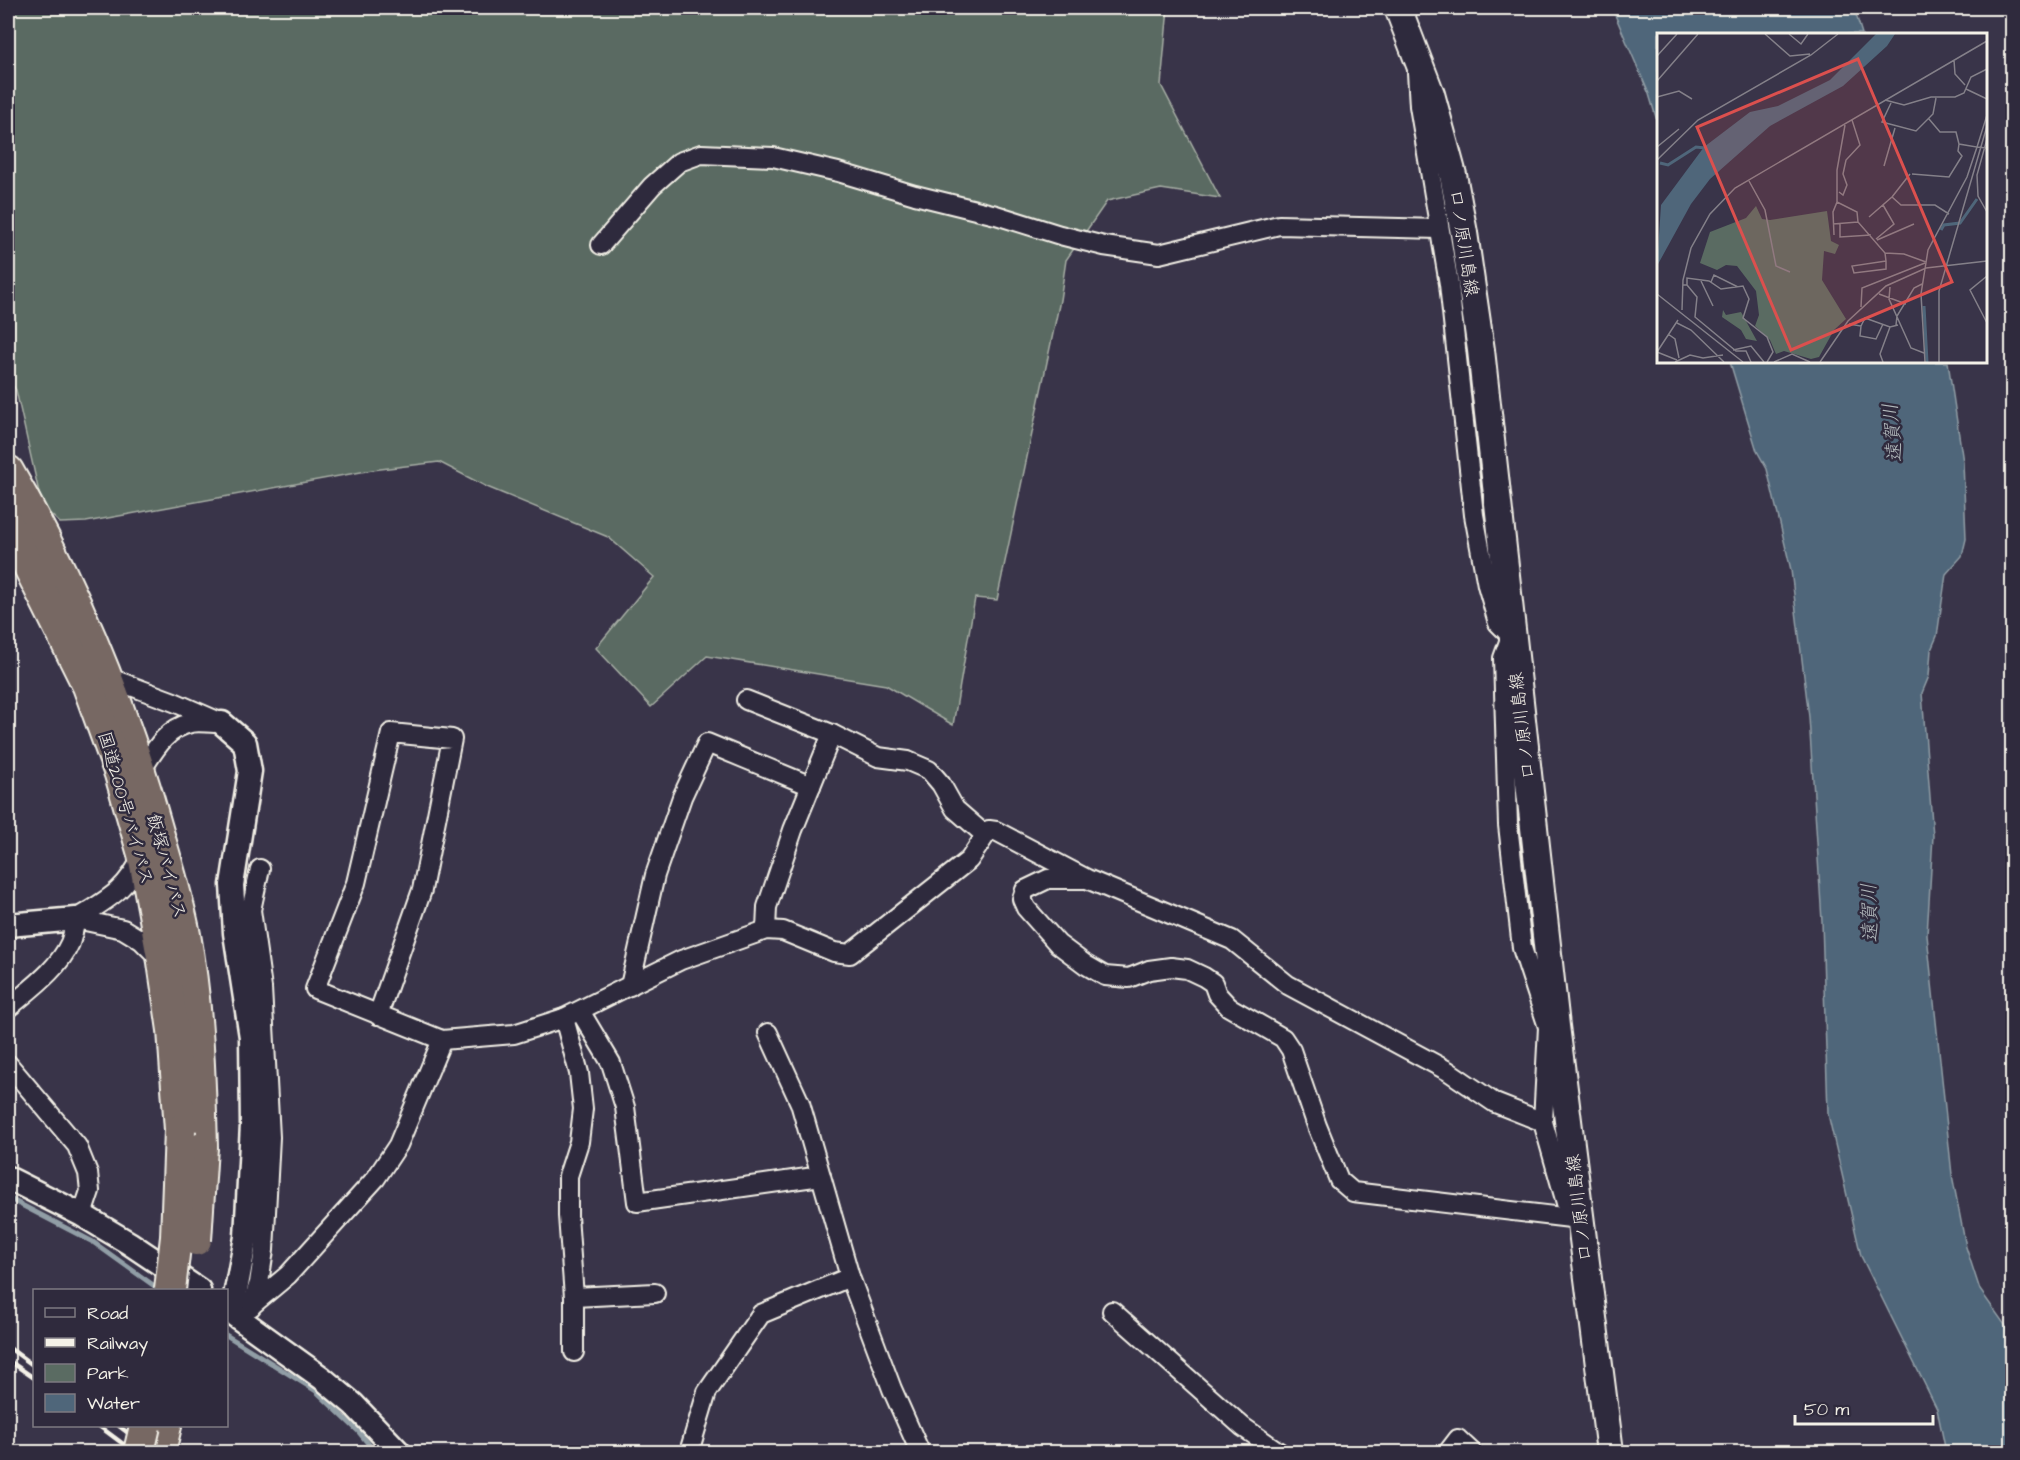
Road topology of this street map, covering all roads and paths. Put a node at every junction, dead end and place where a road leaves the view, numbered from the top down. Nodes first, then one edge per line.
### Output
1 (1398, 8) edge
2 (1416, 54) junction
3 (1439, 229) junction
4 (601, 245) dead end
5 (8, 471) edge
6 (8, 529) edge
7 (1511, 636) junction
8 (107, 677) junction
9 (746, 699) dead end
10 (222, 723) junction
11 (832, 734) junction
12 (141, 771) junction
13 (811, 786) junction
14 (985, 835) junction
15 (143, 854) junction
16 (260, 869) dead end
17 (1087, 879) junction
18 (76, 919) junction
19 (8, 926) edge
20 (766, 930) junction
21 (163, 962) junction
22 (630, 986) junction
23 (8, 1008) edge
24 (572, 1014) junction
25 (378, 1015) junction
26 (1552, 1026) junction
27 (768, 1033) dead end
28 (442, 1040) junction
29 (8, 1064) edge
30 (1543, 1122) junction
31 (191, 1139) junction
32 (820, 1176) junction
33 (8, 1178) edge
34 (82, 1215) junction
35 (1575, 1218) junction
36 (850, 1277) junction
37 (170, 1289) edge
38 (191, 1289) edge
39 (198, 1289) edge
40 (655, 1293) dead end
41 (574, 1297) junction
42 (1112, 1311) dead end
43 (237, 1312) edge
44 (574, 1352) dead end
45 (145, 1427) edge
46 (166, 1427) edge
47 (139, 1452) edge
48 (160, 1452) edge
49 (399, 1452) edge
50 (689, 1452) edge
51 (920, 1452) edge
52 (1279, 1452) edge
53 (1448, 1452) edge
54 (1472, 1452) edge
55 (1610, 1452) edge

1 - 2 main road, 口ノ原川島線
2 - 3 street
2 - 7 main road, 口ノ原川島線
3 - 4 street
3 - 7 street
5 - 8 highway, 飯塚バイパス
6 - 15 highway, 国道200号バイパス
7 - 26 main road, 口ノ原川島線
8 - 10 street
8 - 12 highway, 飯塚バイパス
9 - 11 street
10 - 12 street
10 - 43 street
11 - 13 street
11 - 14 street
12 - 31 highway, 飯塚バイパス
13 - 20 street
13 - 22 street
14 - 17 street
14 - 20 street
15 - 18 street
15 - 21 highway, 国道200号バイパス
16 - 43 street
17 - 30 street
17 - 35 street
18 - 19 street
18 - 21 street
18 - 23 street
20 - 22 street
21 - 31 highway, 国道200号バイパス
22 - 24 street
24 - 28 street
24 - 32 street
24 - 41 street
25 - 25 street
25 - 28 street
26 - 30 street
26 - 35 main road, 口ノ原川島線
27 - 32 street
28 - 43 street
29 - 34 street
30 - 35 street
31 - 37 highway, 国道200号バイパス, bridge
31 - 38 highway, 飯塚バイパス, bridge
32 - 36 street
33 - 34 street
34 - 39 street
35 - 55 main road, 口ノ原川島線
36 - 50 street
36 - 51 street
40 - 41 street
41 - 44 street
42 - 52 street
43 - 49 street
45 - 47 highway, bridge
46 - 48 highway
53 - 54 street

